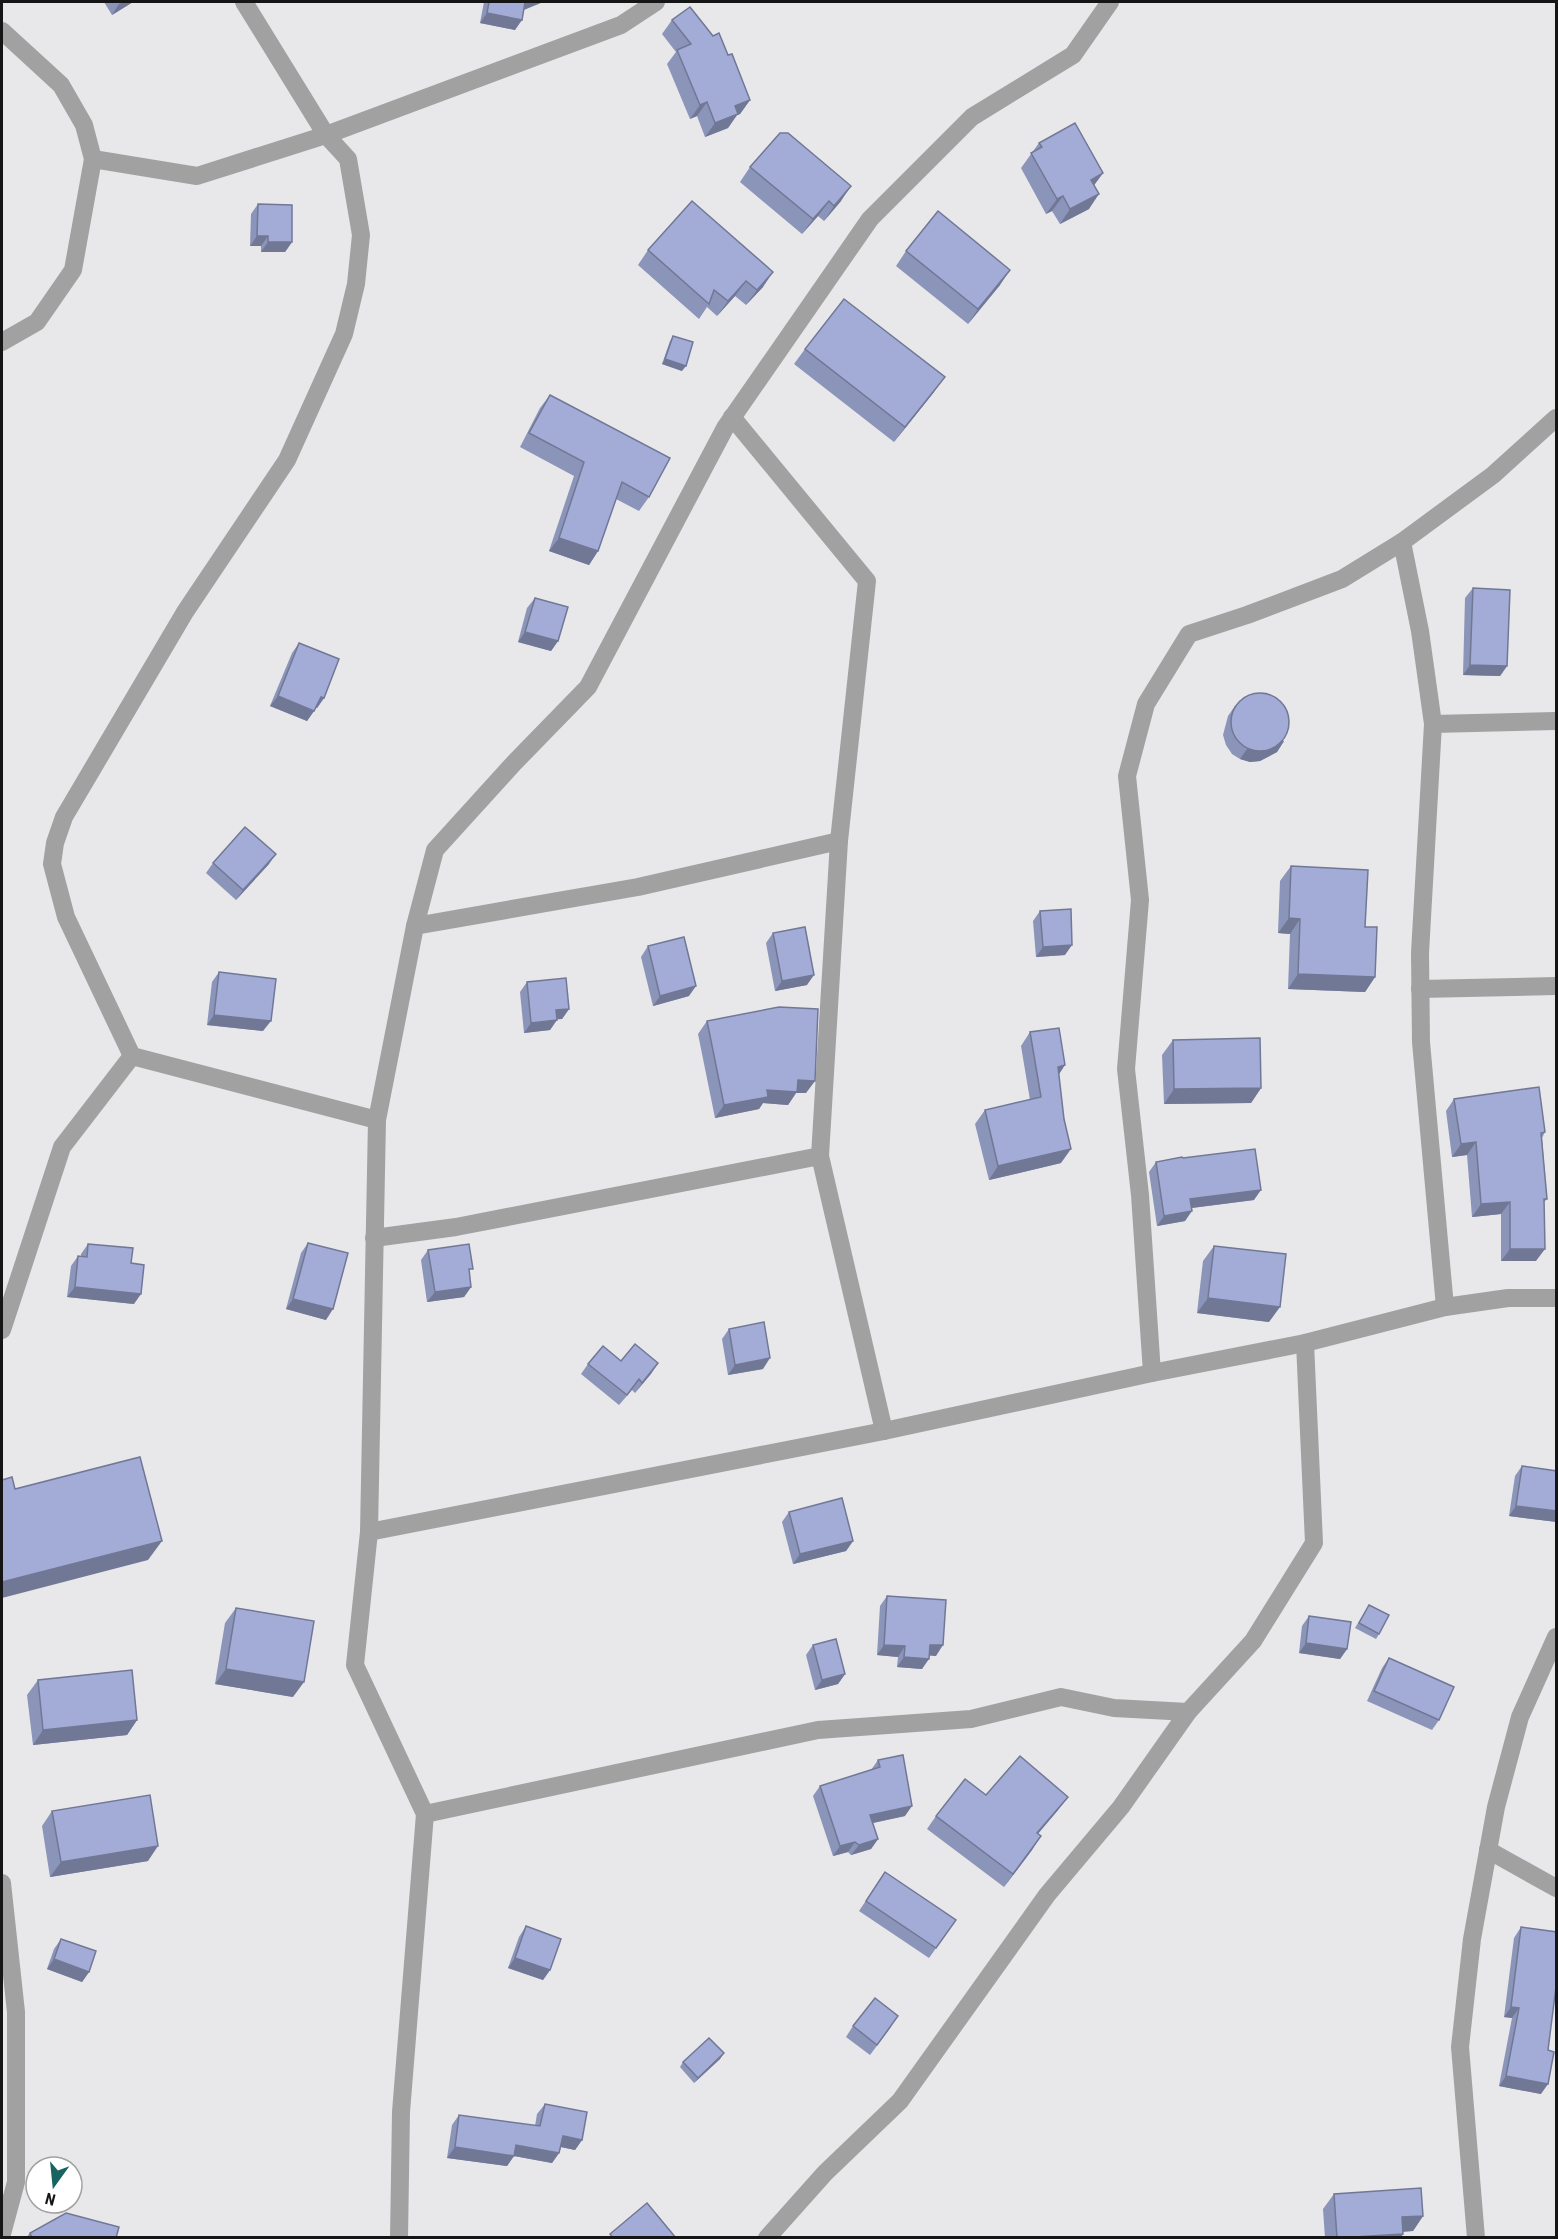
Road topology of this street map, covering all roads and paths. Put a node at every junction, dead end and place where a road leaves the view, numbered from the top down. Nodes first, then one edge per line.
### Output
1 (244, 2) edge
2 (656, 2) edge
3 (1110, 2) edge
4 (2, 31) edge
5 (326, 135) junction
6 (93, 159) junction
7 (2, 342) edge
8 (732, 417) junction
9 (1557, 418) edge
10 (1402, 542) junction
11 (1557, 721) edge
12 (1433, 724) junction
13 (839, 841) junction
14 (415, 926) junction
15 (1557, 986) edge
16 (1420, 989) junction
17 (132, 1056) junction
18 (377, 1120) junction
19 (820, 1156) junction
20 (374, 1238) junction
21 (1557, 1299) edge
22 (1445, 1307) junction
23 (2, 1330) edge
24 (1305, 1343) junction
25 (1152, 1373) junction
26 (884, 1431) junction
27 (369, 1532) junction
28 (1557, 1637) edge
29 (1188, 1712) junction
30 (424, 1814) junction
31 (1488, 1850) junction
32 (2, 1883) edge
33 (1557, 1888) edge
34 (2, 2234) edge
35 (399, 2238) edge
36 (767, 2238) edge
37 (1476, 2238) edge

1 - 5 street
2 - 5 street
3 - 8 street
4 - 6 street
5 - 6 street
5 - 17 street
6 - 7 street
8 - 13 street
8 - 14 street
9 - 10 street
10 - 12 street
10 - 25 street
11 - 12 street
12 - 16 street
13 - 14 street
13 - 19 street
14 - 18 street
15 - 16 street
16 - 22 street
17 - 18 street
17 - 23 street
18 - 20 street
19 - 20 street
19 - 26 street
20 - 27 street
21 - 22 street
22 - 24 street
24 - 25 street
24 - 29 street
25 - 26 street
26 - 27 street
27 - 30 street
28 - 31 street
29 - 30 street
29 - 36 street
30 - 35 street
31 - 33 street
31 - 37 street
32 - 34 street

